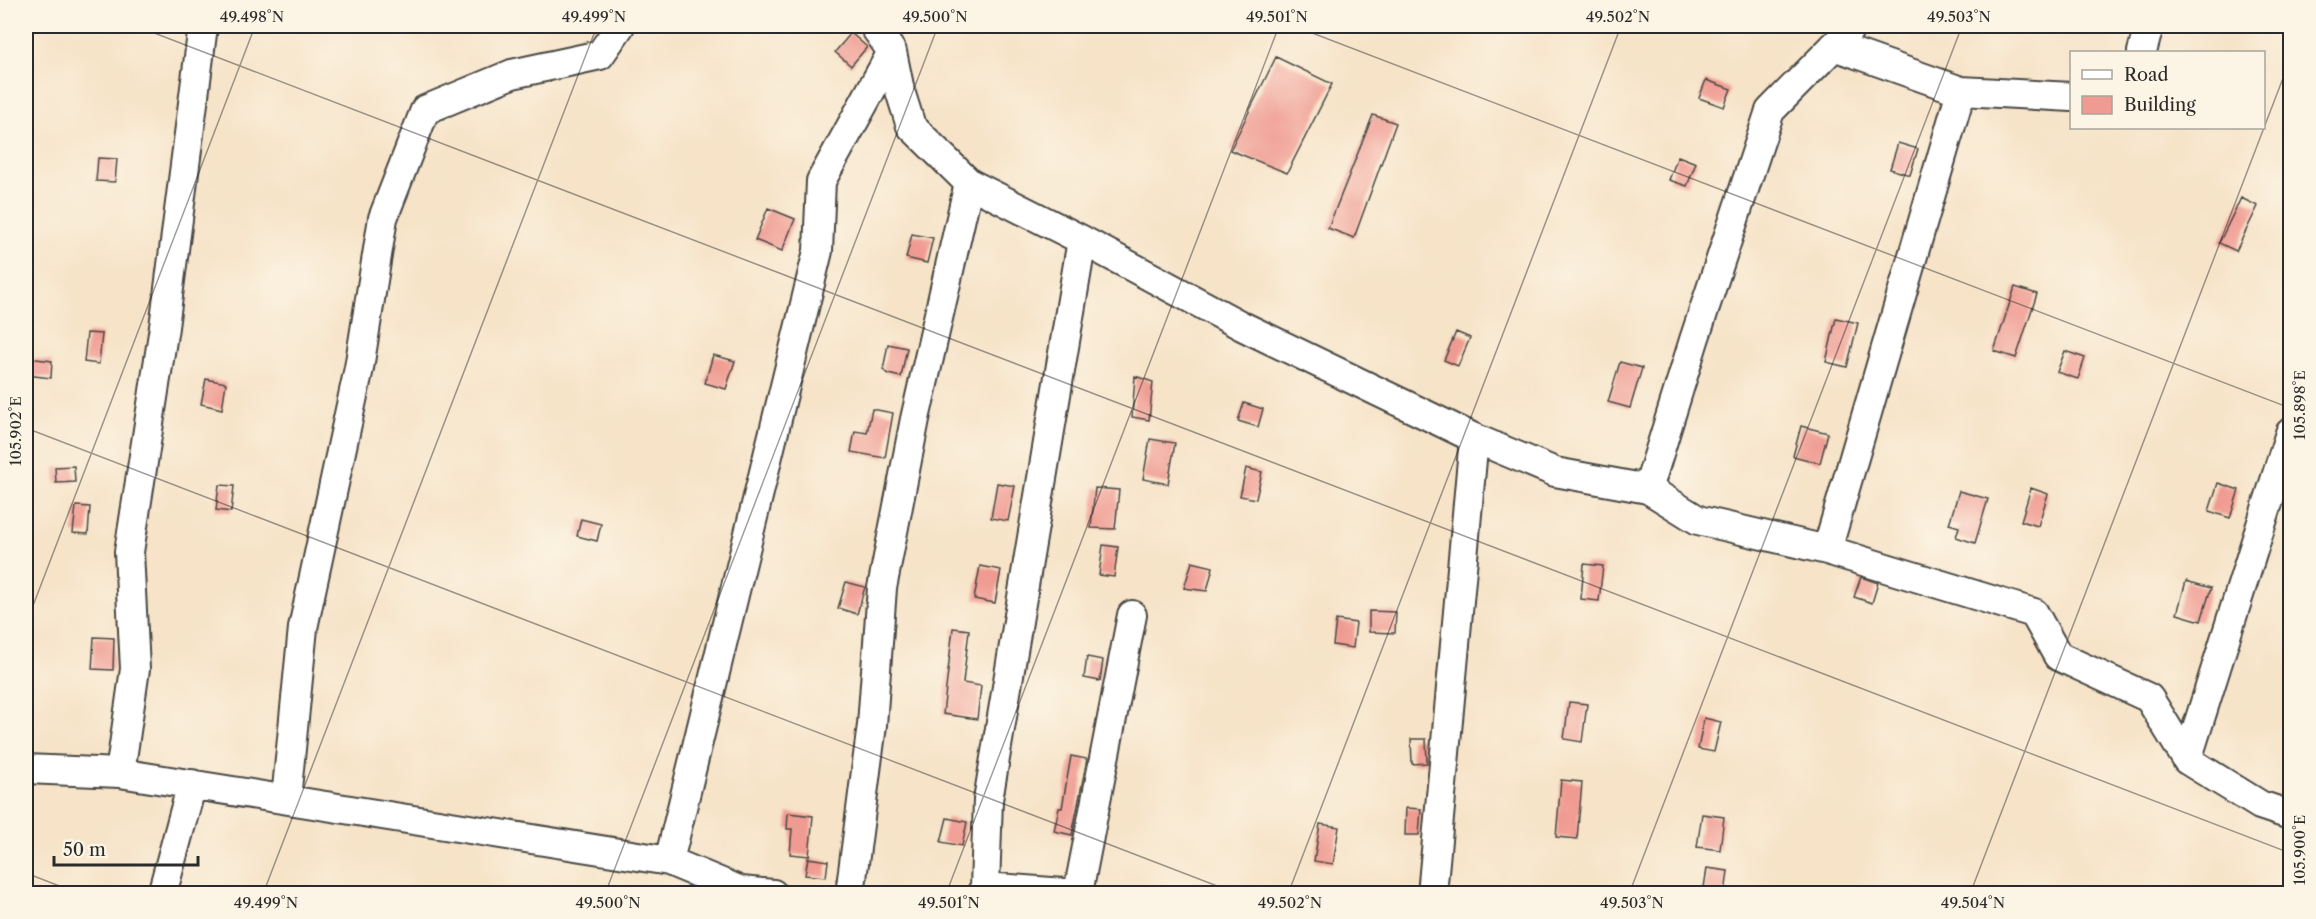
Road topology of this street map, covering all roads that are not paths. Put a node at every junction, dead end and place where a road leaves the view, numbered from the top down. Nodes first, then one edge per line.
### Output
1 (203, 26) edge
2 (620, 26) edge
3 (874, 26) edge
4 (2149, 26) edge
5 (1842, 36) edge
6 (2142, 51) edge
7 (892, 52) junction
8 (1960, 91) junction
9 (2070, 97) edge
10 (969, 183) junction
11 (1082, 240) junction
12 (2290, 433) edge
13 (1474, 438) junction
14 (1648, 489) junction
15 (1827, 550) junction
16 (1132, 615) dead end
17 (2187, 760) junction
18 (26, 769) edge
19 (120, 773) junction
20 (192, 784) junction
21 (285, 800) junction
22 (2290, 815) edge
23 (669, 861) junction
24 (983, 890) edge
25 (740, 892) edge
26 (1078, 893) edge
27 (162, 894) edge
28 (773, 894) edge
29 (850, 894) edge
30 (1432, 894) edge

1 - 19 street
2 - 21 street
3 - 7 street
4 - 6 street
5 - 8 street
5 - 14 street
7 - 10 street
7 - 23 street
8 - 9 street
8 - 15 street
10 - 11 street
10 - 29 street
11 - 13 street
11 - 24 street
12 - 17 street
13 - 14 street
13 - 30 street
14 - 15 street
15 - 17 street
16 - 26 street
17 - 22 street
18 - 19 street
19 - 20 street
20 - 21 street
20 - 27 street
21 - 23 street
23 - 25 street
24 - 26 street
25 - 28 street

